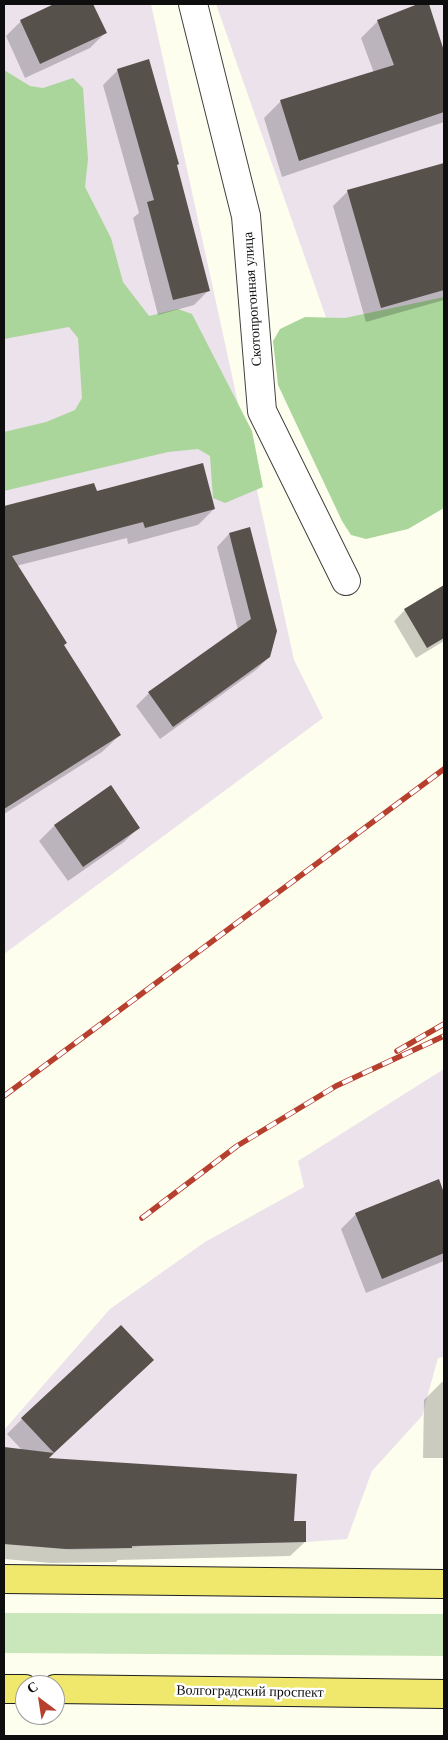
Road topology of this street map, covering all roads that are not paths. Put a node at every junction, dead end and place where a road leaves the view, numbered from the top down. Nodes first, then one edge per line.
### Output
1 (193, 4) edge
2 (346, 581) dead end
3 (4, 1579) edge
4 (444, 1584) edge
5 (65, 1690) edge
6 (444, 1694) edge

1 - 2 street, Скотопрогонная улица
3 - 4 main road
5 - 6 main road, Волгоградский проспект

